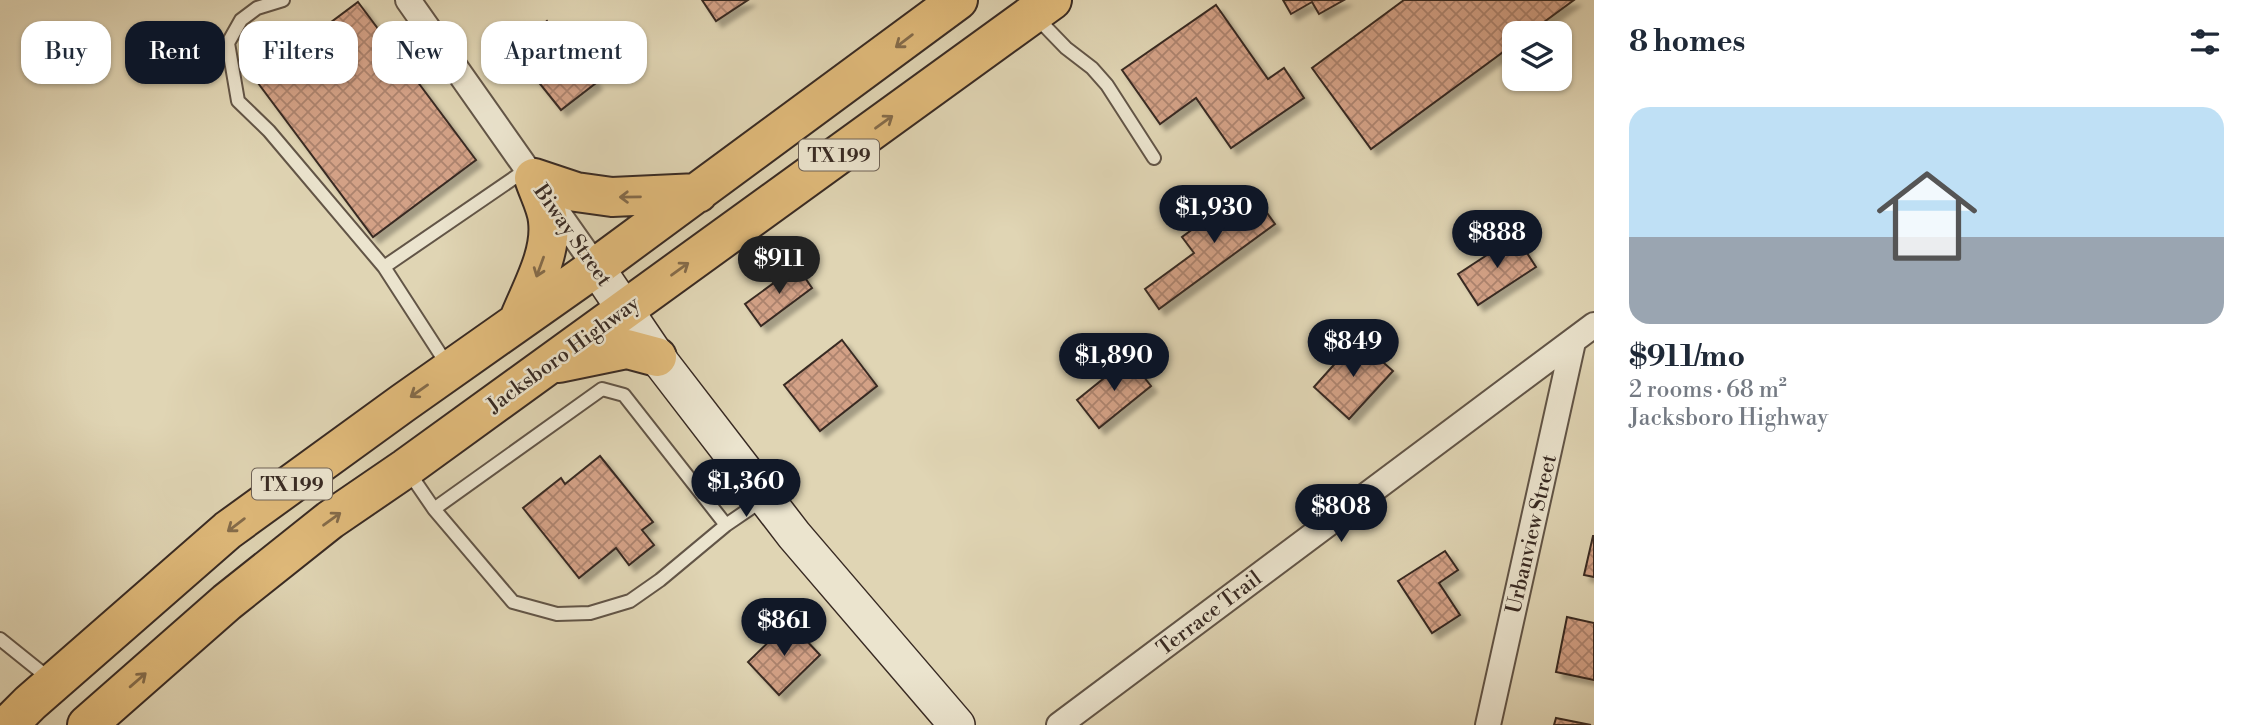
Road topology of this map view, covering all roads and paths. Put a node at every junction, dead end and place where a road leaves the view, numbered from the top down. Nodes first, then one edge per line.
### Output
1 (283, 0) edge
2 (408, 0) edge
3 (958, 0) edge
4 (1036, 5) edge
5 (1154, 158) dead end
6 (530, 173) junction
7 (698, 193) junction
8 (596, 267) junction
9 (384, 268) junction
10 (624, 309) junction
11 (518, 322) junction
12 (1594, 326) edge
13 (1573, 342) junction
14 (657, 357) junction
15 (547, 365) junction
16 (450, 369) junction
17 (406, 468) junction
18 (765, 498) junction
19 (434, 509) junction
20 (726, 525) junction
21 (0, 639) edge
22 (54, 682) junction
23 (8, 725) edge
24 (87, 725) edge
25 (957, 725) edge
26 (1059, 725) edge
27 (1488, 725) edge

1 - 9 lane
2 - 6 street, Biway Street
3 -> 7 main road, TX 199
4 - 5 lane
10 -> 4 main road, Jacksboro Highway / TX 199
7 -> 6 main road
6 - 8 street, Biway Street
6 - 9 lane
6 -> 11 main road
7 - 8 main road, TX 199
8 - 10 street, Biway Street
8 - 11 main road, TX 199
9 - 16 lane
10 - 14 street, Biway Street
10 - 15 main road, Jacksboro Highway / TX 199
11 - 16 main road, TX 199
12 - 13 street, Terrace Trail
13 - 26 street, Terrace Trail
13 - 27 street, Urbanview Street
14 - 15 main road
14 - 18 street, Biway Street
15 - 17 main road, Jacksboro Highway / TX 199
16 -> 22 main road, TX 199
17 - 19 lane
24 -> 17 main road, Jacksboro Highway / TX 199
18 - 20 lane
18 - 25 street, Biway Street
19 - 20 lane
19 - 20 lane
21 - 22 lane
22 - 23 main road, TX 199

